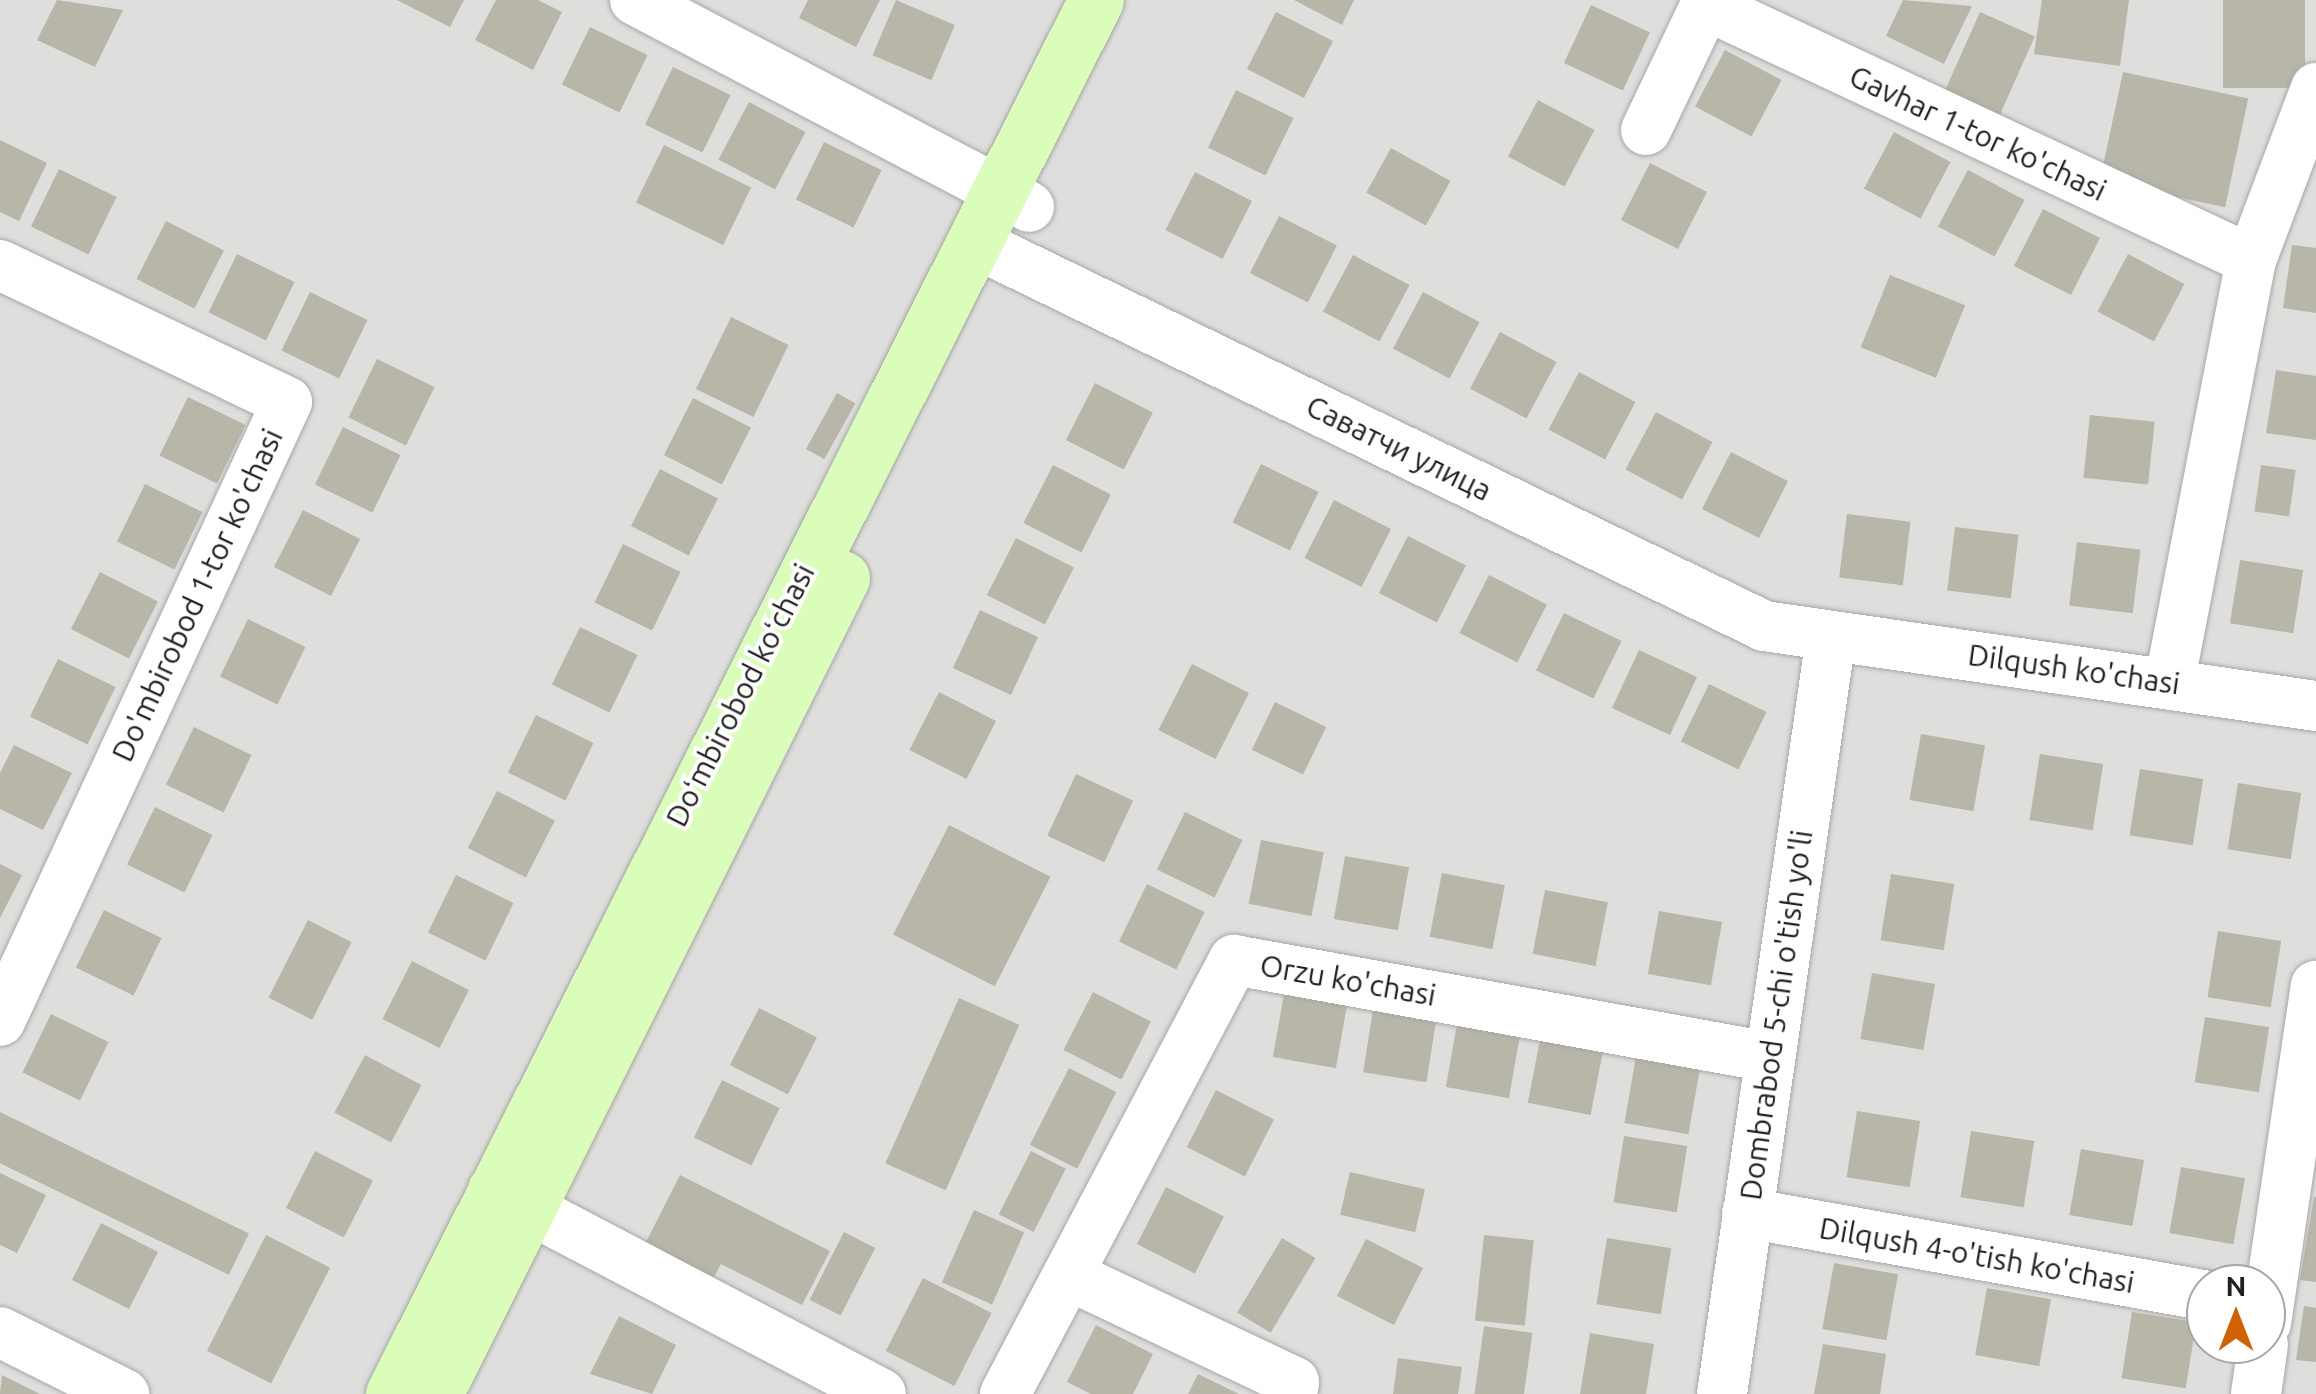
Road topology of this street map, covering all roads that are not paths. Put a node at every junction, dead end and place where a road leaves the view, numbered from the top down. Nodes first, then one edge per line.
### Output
1 (635, 0) edge
2 (1096, 0) edge
3 (1133, 0) edge
4 (1707, 3) edge
5 (2316, 88) edge
6 (1646, 130) dead end
7 (1014, 199) junction
8 (988, 249) junction
9 (2250, 260) junction
10 (0, 265) edge
11 (1831, 637) junction
12 (2170, 680) junction
13 (2316, 706) edge
14 (2316, 986) edge
15 (0, 1022) edge
16 (1769, 1057) junction
17 (511, 1198) junction
18 (1747, 1213) junction
19 (2274, 1264) edge
20 (1068, 1274) junction
21 (2186, 1292) edge
22 (0, 1332) edge
23 (2260, 1364) edge
24 (124, 1394) edge
25 (394, 1394) edge
26 (435, 1394) edge
27 (881, 1394) edge
28 (1005, 1394) edge
29 (1292, 1394) edge
30 (1722, 1394) edge
31 (2256, 1394) edge

1 - 7 street
2 - 7 main road, Doʻmbirobod koʻchasi
3 - 7 main road, Doʻmbirobod koʻchasi
4 - 6 street, Gavhar 1-tor ko'chasi
4 - 9 street, Gavhar 1-tor ko'chasi
5 - 9 street
7 - 8 main road, Doʻmbirobod koʻchasi
8 - 11 street, Саватчи улица
8 - 17 main road, Doʻmbirobod koʻchasi
9 - 12 street
10 - 15 street, Do'mbirobod 1-tor ko'chasi
11 - 12 street, Dilqush ko'chasi
11 - 16 street, Dombrabod 5-chi o'tish yo'li
12 - 13 street, Dilqush ko'chasi
14 - 19 street
16 - 18 street, Dombrabod 5-chi o'tish yo'li
16 - 20 street, Orzu ko'chasi
17 - 25 main road, Doʻmbirobod koʻchasi
17 - 26 main road, Doʻmbirobod koʻchasi
17 - 27 street
18 - 21 street, Dilqush 4-o'tish ko'chasi
18 - 30 street, Dombrabod 5-chi o'tish yo'li
20 - 28 street, Orzu ko'chasi
20 - 29 street
22 - 24 street
23 - 31 street

